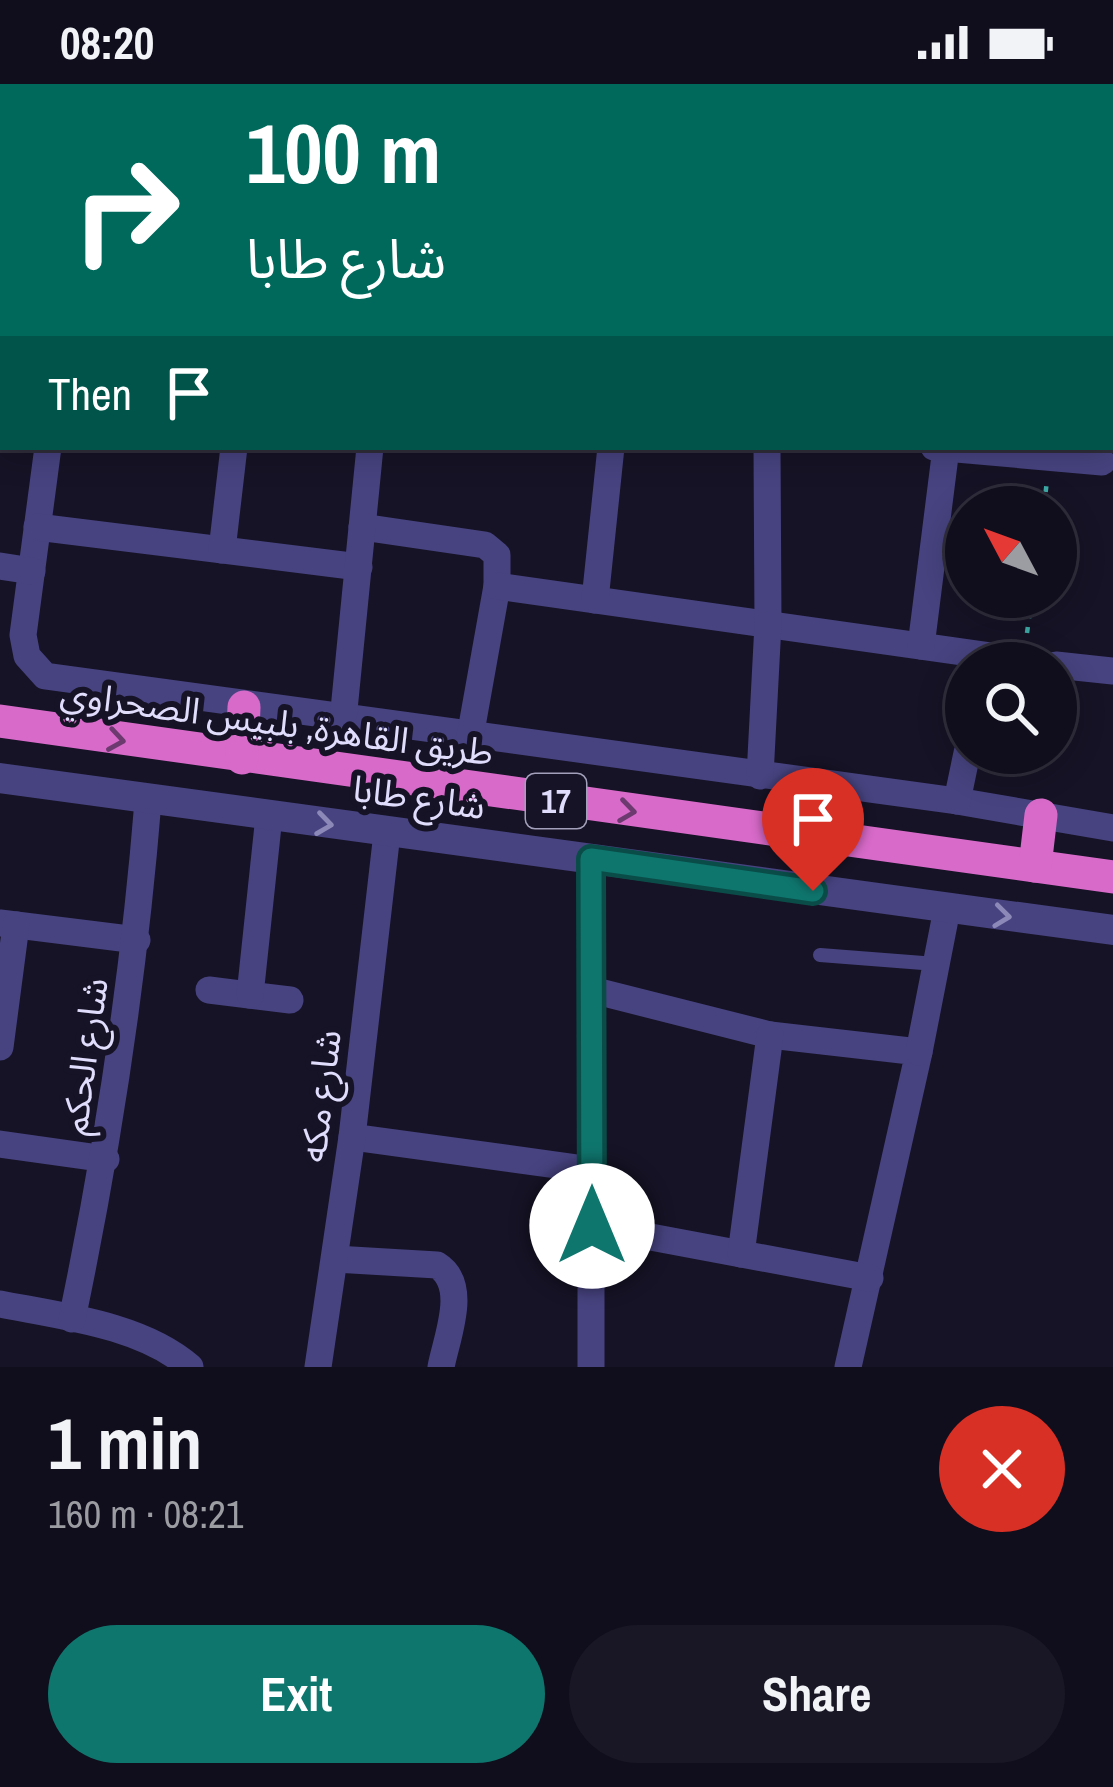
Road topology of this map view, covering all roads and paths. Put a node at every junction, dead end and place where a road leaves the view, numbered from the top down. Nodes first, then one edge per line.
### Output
1 (48, 450) edge
2 (234, 450) edge
3 (370, 450) edge
4 (610, 450) edge
5 (767, 450) edge
6 (946, 450) edge
7 (968, 450) edge
8 (1102, 462) dead end
9 (37, 526) junction
10 (362, 527) junction
11 (222, 550) junction
12 (0, 566) edge
13 (359, 567) junction
14 (32, 571) junction
15 (497, 586) junction
16 (595, 600) junction
17 (768, 625) junction
18 (921, 646) junction
19 (945, 651) edge
20 (1077, 667) edge
21 (1113, 671) edge
22 (244, 707) junction
23 (343, 720) junction
24 (0, 722) edge
25 (470, 737) junction
26 (242, 758) junction
27 (963, 774) edge
28 (760, 776) junction
29 (0, 778) edge
30 (148, 801) junction
31 (957, 801) junction
32 (1041, 815) junction
33 (269, 816) junction
34 (1113, 827) edge
35 (387, 833) junction
36 (591, 859) junction
37 (1035, 866) junction
38 (1113, 877) edge
39 (947, 909) junction
40 (8, 924) edge
41 (1113, 930) edge
42 (137, 940) junction
43 (820, 955) dead end
44 (936, 964) junction
45 (208, 990) dead end
46 (592, 990) junction
47 (250, 995) junction
48 (290, 1000) dead end
49 (770, 1035) junction
50 (0, 1047) edge
51 (919, 1052) junction
52 (352, 1137) junction
53 (0, 1144) edge
54 (106, 1159) junction
55 (592, 1171) junction
56 (592, 1226) junction
57 (741, 1254) junction
58 (334, 1259) junction
59 (870, 1278) junction
60 (0, 1304) edge
61 (72, 1318) junction
62 (190, 1367) edge
63 (318, 1367) edge
64 (441, 1367) edge
65 (591, 1367) edge
66 (848, 1367) edge

1 - 9 street
2 - 11 street
3 - 10 street
4 - 16 street
5 - 17 street
6 - 18 street
7 - 8 street
9 - 11 street
9 - 14 street
10 - 13 street
10 - 15 street
11 - 13 street
12 - 14 street
13 - 23 street
14 - 22 street
15 - 16 street
15 - 25 street
16 - 17 street
17 - 18 street
17 - 28 street
18 - 19 street
20 - 21 street
22 - 23 street
22 - 26 highway
23 - 25 street
24 -> 26 highway, طريق القاهرة, بلبيس الصحراوي / 17
25 - 28 street
26 -> 37 highway, طريق القاهرة, بلبيس الصحراوي / 17
27 - 31 street
28 - 31 street
29 - 30 street, شارع طابا
30 - 33 street, شارع طابا
30 - 42 street, شارع الحكم
31 - 32 street
32 - 34 street
32 - 37 highway
33 -> 35 street, شارع طابا
33 - 47 street
35 - 36 street, شارع طابا
35 - 52 street, شارع مكه
36 - 39 street, شارع طابا
36 - 46 street
37 - 38 highway, طريق القاهرة, بلبيس الصحراوي / 17
39 -> 41 street, شارع طابا
39 - 44 street
40 - 42 street
40 - 50 street
42 - 54 street, شارع الحكم
43 - 44 lane
44 - 51 street
45 - 47 street
46 - 49 street
46 - 55 street
47 - 48 street
49 - 51 street
49 - 57 street
51 - 59 street
52 - 55 street
52 - 58 street, شارع مكه
53 - 54 street
54 - 61 street, شارع الحكم
55 - 56 street
56 - 57 street
56 - 65 street
57 - 59 street
58 - 63 street, شارع مكه
58 - 64 street
59 - 66 street
60 - 61 street
61 - 62 street

